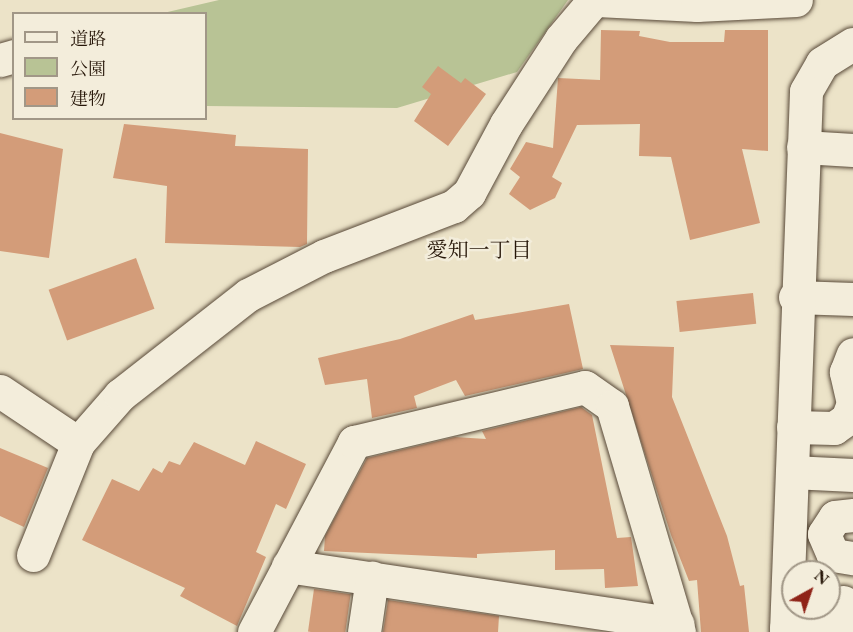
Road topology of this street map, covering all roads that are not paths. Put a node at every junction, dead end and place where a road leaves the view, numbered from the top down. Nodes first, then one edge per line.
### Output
1 (596, 0) edge
2 (796, 0) edge
3 (853, 44) edge
4 (803, 147) junction
5 (853, 150) edge
6 (795, 297) junction
7 (853, 298) edge
8 (853, 354) edge
9 (0, 391) edge
10 (793, 427) junction
11 (78, 443) junction
12 (792, 472) junction
13 (852, 475) edge
14 (851, 515) edge
15 (33, 555) dead end
16 (845, 563) edge
17 (288, 566) junction
18 (372, 578) junction
19 (842, 612) edge
20 (678, 628) edge
21 (786, 630) edge
22 (254, 632) edge
23 (364, 632) edge

1 - 2 street
1 - 11 street
3 - 4 street
4 - 5 street
4 - 6 street
6 - 7 street
6 - 10 street
8 - 10 street
9 - 11 street
10 - 12 street
11 - 15 street
12 - 13 street
12 - 21 street
13 - 14 street
14 - 16 street
17 - 18 street
17 - 20 street
17 - 22 street
18 - 20 street
18 - 23 street
19 - 21 street

